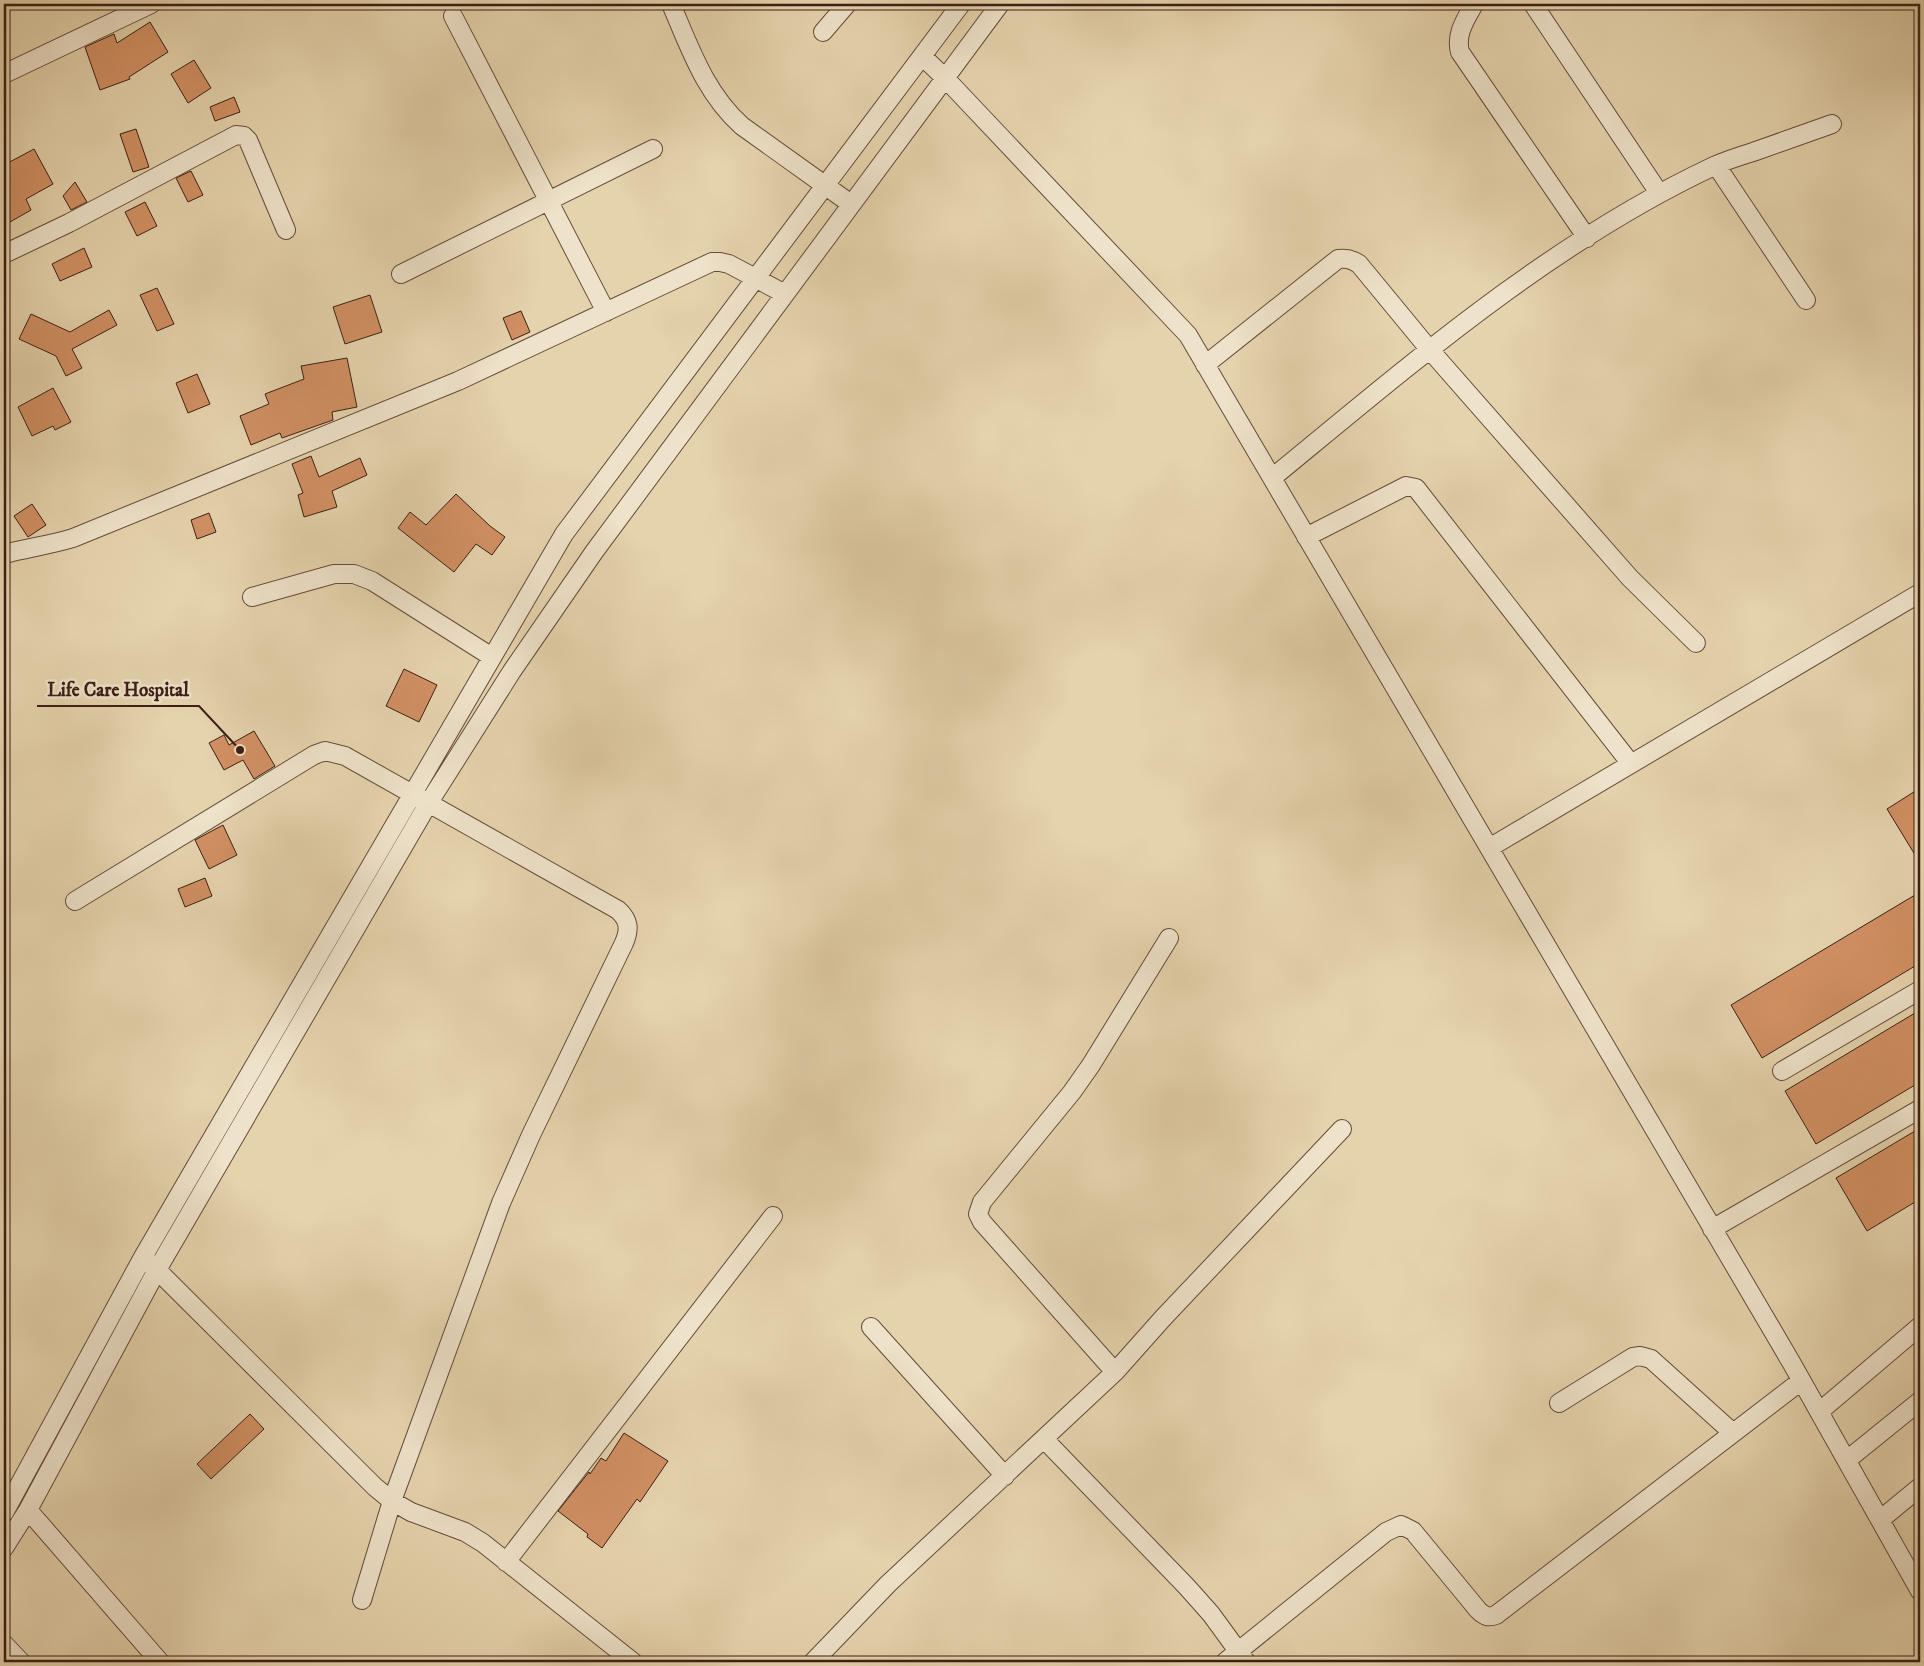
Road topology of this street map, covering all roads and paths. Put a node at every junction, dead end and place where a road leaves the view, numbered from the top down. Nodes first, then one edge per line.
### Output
1 (151, 4) edge
2 (671, 4) edge
3 (847, 4) edge
4 (961, 4) edge
5 (1000, 4) edge
6 (1474, 4) edge
7 (1533, 4) edge
8 (453, 16) dead end
9 (823, 32) dead end
10 (922, 56) junction
11 (4, 74) edge
12 (946, 78) junction
13 (1832, 124) dead end
14 (653, 149) dead end
15 (1716, 165) junction
16 (824, 185) junction
17 (1659, 194) junction
18 (548, 201) junction
19 (851, 204) junction
20 (286, 230) dead end
21 (1587, 238) junction
22 (4, 254) edge
23 (401, 274) dead end
24 (755, 278) junction
25 (785, 294) junction
26 (1806, 300) dead end
27 (606, 312) junction
28 (1429, 349) junction
29 (1205, 365) junction
30 (1272, 478) junction
31 (1306, 537) junction
32 (4, 554) edge
33 (1920, 593) edge
34 (252, 597) dead end
35 (1696, 643) dead end
36 (492, 657) junction
37 (1631, 764) junction
38 (412, 795) junction
39 (428, 804) junction
40 (1489, 848) junction
41 (74, 901) dead end
42 (1169, 938) dead end
43 (1920, 990) edge
44 (1782, 1071) dead end
45 (1920, 1109) edge
46 (1342, 1129) dead end
47 (773, 1216) dead end
48 (1712, 1229) junction
49 (143, 1256) junction
50 (157, 1270) junction
51 (1920, 1326) edge
52 (871, 1327) dead end
53 (1115, 1372) junction
54 (1801, 1381) junction
55 (1920, 1401) edge
56 (1559, 1403) dead end
57 (1819, 1412) junction
58 (1733, 1433) junction
59 (1044, 1439) junction
60 (1847, 1460) junction
61 (1004, 1476) junction
62 (1920, 1487) edge
63 (392, 1501) junction
64 (28, 1510) junction
65 (4, 1513) edge
66 (1880, 1520) junction
67 (4, 1548) edge
68 (506, 1562) junction
69 (1915, 1565) edge
70 (1920, 1591) edge
71 (362, 1600) dead end
72 (4, 1644) edge
73 (1236, 1659) edge
74 (20, 1662) edge
75 (160, 1662) edge
76 (633, 1662) edge
77 (813, 1662) edge

1 - 11 street
2 - 16 street
3 - 9 street
4 - 10 street
5 - 12 street
6 - 21 street
7 - 17 street
8 - 18 street
10 - 12 street
10 - 16 street
12 - 19 street
12 - 29 street
13 - 15 street
14 - 18 street
15 - 17 street
15 - 26 street
16 - 19 street
16 - 24 street
17 - 21 street
18 - 23 street
18 - 27 street
19 - 25 street
20 - 22 street
21 - 28 street
24 - 25 street
24 - 27 street
24 - 36 street
25 - 39 street
27 - 32 street
28 - 29 street
28 - 30 street
28 - 35 street
29 - 30 street
30 - 31 street
31 - 37 street
31 - 40 street
33 - 37 street
34 - 36 street
36 - 38 street
37 - 40 street
38 - 39 street
38 - 41 street
38 - 49 street
39 - 50 street
39 - 63 street
40 - 48 street
42 - 53 street
43 - 44 street
45 - 48 street
46 - 53 street
47 - 68 street
48 - 54 street
49 - 50 street
49 - 65 street
50 - 63 street
50 - 64 street
51 - 57 street
52 - 61 street
53 - 59 street
54 - 57 street
54 - 58 street
55 - 60 street
56 - 58 street
57 - 60 street
58 - 73 street
59 - 61 street
59 - 73 street
60 - 66 street
61 - 77 street
62 - 66 street
63 - 68 street
63 - 71 street
64 - 67 street
64 - 75 street
66 - 69 street
68 - 76 street
69 - 70 street
72 - 74 street

